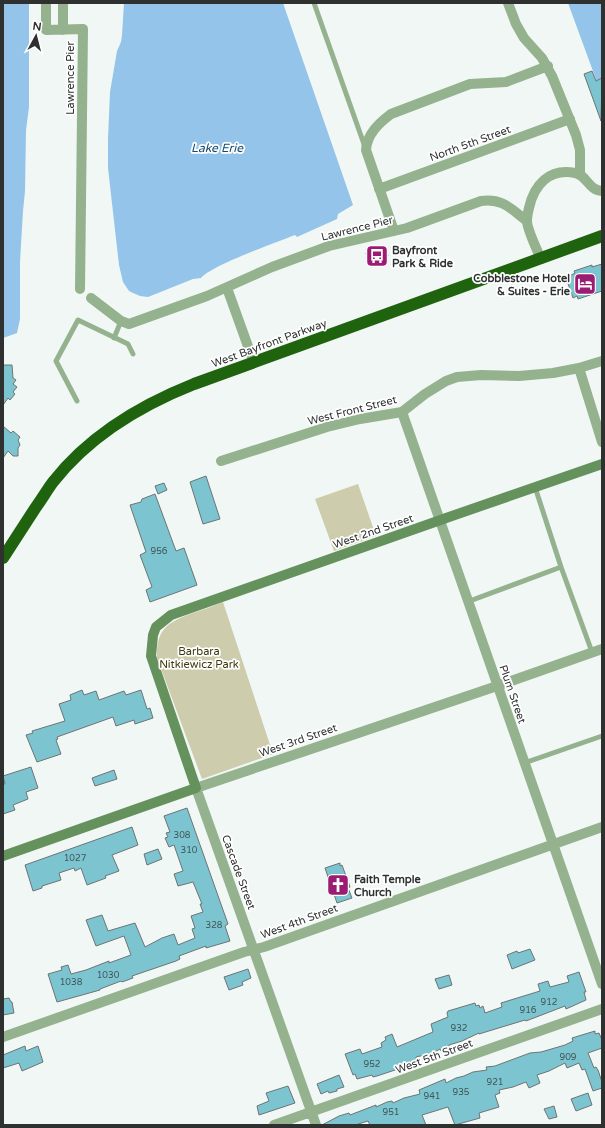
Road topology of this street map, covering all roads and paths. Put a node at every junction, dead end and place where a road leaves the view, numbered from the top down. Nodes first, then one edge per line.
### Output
1 (46, 3) edge
2 (63, 3) edge
3 (314, 3) edge
4 (508, 3) edge
5 (63, 30) junction
6 (548, 66) junction
7 (570, 119) junction
8 (366, 150) junction
9 (580, 175) junction
10 (379, 189) junction
11 (602, 191) edge
12 (527, 221) junction
13 (394, 232) junction
14 (602, 236) edge
15 (541, 258) junction
16 (227, 288) junction
17 (80, 289) dead end
18 (91, 298) dead end
19 (121, 321) junction
20 (114, 338) junction
21 (133, 354) dead end
22 (602, 361) edge
23 (254, 363) junction
24 (579, 368) junction
25 (76, 401) dead end
26 (402, 412) junction
27 (602, 442) edge
28 (221, 461) dead end
29 (602, 464) edge
30 (535, 487) junction
31 (440, 520) junction
32 (3, 558) edge
33 (562, 567) junction
34 (467, 602) junction
35 (156, 627) joint
36 (602, 649) edge
37 (592, 652) junction
38 (497, 686) junction
39 (602, 736) edge
40 (524, 764) junction
41 (196, 788) junction
42 (602, 827) edge
43 (552, 843) junction
44 (3, 856) edge
45 (254, 949) junction
46 (602, 984) edge
47 (602, 1009) edge
48 (3, 1037) edge
49 (311, 1112) junction
50 (274, 1125) edge
51 (316, 1125) edge

1 - 5 street, Lawrence Pier
2 - 5 street, Lawrence Pier
3 - 8 lane
4 - 6 street
5 - 17 street, Lawrence Pier
6 - 7 street
6 - 8 street
7 - 9 street
7 - 10 street, North 5th Street
8 - 10 street
9 - 11 street
9 - 12 street
10 - 13 street
12 - 13 street, Lawrence Pier
12 - 15 street
13 - 16 street, Lawrence Pier
14 - 15 highway, West Bayfront Parkway
15 - 23 highway, West Bayfront Parkway
16 - 19 street, Lawrence Pier
16 - 23 street
18 - 19 street
19 - 20 lane
20 - 21 lane
20 - 25 lane
22 - 24 street, West Front Street
23 - 32 highway, West Bayfront Parkway
24 - 26 street, West Front Street
24 - 27 street
26 - 28 street, West Front Street
26 - 31 street, Plum Street
29 - 30 street, West 2nd Street
30 - 31 street, West 2nd Street
30 - 33 lane
31 - 34 street, Plum Street
31 - 35 street, West 2nd Street
33 - 34 lane
33 - 37 lane
34 - 38 street, Plum Street
35 - 41 street, Cascade Street
36 - 37 street, West 3rd Street
37 - 38 street, West 3rd Street
38 - 40 street, Plum Street
38 - 41 street, West 3rd Street
39 - 40 lane
40 - 43 street, Plum Street
41 - 44 street, West 3rd Street
41 - 45 street, Cascade Street
42 - 43 street, West 4th Street
43 - 45 street, West 4th Street
43 - 46 street, Plum Street
45 - 48 street, West 4th Street
45 - 49 street, Cascade Street
47 - 49 street, West 5th Street
49 - 50 street, West 5th Street
49 - 51 street, Cascade Street

